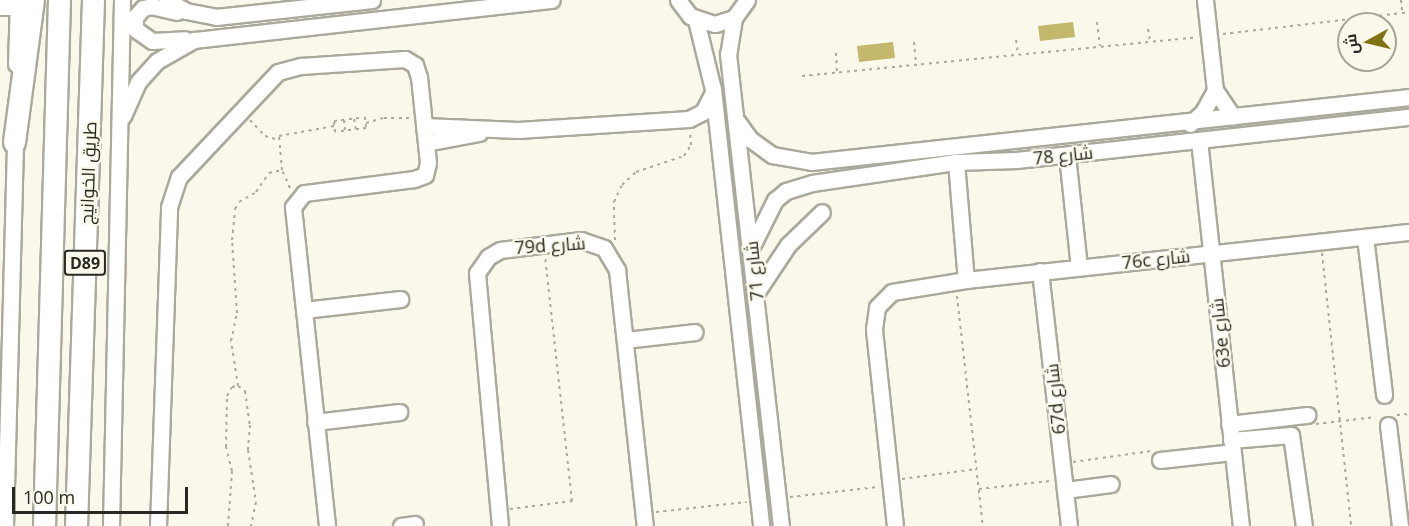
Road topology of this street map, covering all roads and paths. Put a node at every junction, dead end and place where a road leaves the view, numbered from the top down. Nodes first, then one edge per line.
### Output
1 (59, 0) edge
2 (93, 0) edge
3 (122, 0) edge
4 (167, 0) edge
5 (372, 0) edge
6 (552, 0) edge
7 (1205, 0) edge
8 (1401, 0) edge
9 (676, 1) edge
10 (23, 2) edge
11 (745, 6) edge
12 (0, 7) edge
13 (1409, 12) edge
14 (1402, 13) junction
15 (201, 15) junction
16 (696, 20) junction
17 (1097, 22) dead end
18 (1148, 29) dead end
19 (1209, 36) junction
20 (207, 37) junction
21 (1016, 40) dead end
22 (914, 42) dead end
23 (1150, 42) junction
24 (1100, 47) junction
25 (836, 53) dead end
26 (1018, 55) junction
27 (916, 65) junction
28 (838, 72) junction
29 (802, 76) dead end
30 (713, 89) junction
31 (1215, 90) junction
32 (1409, 97) edge
33 (246, 115) dead end
34 (1233, 117) junction
35 (1409, 117) edge
36 (354, 118) junction
37 (344, 120) junction
38 (689, 120) junction
39 (737, 121) junction
40 (424, 122) junction
41 (1194, 122) junction
42 (366, 123) junction
43 (334, 126) junction
44 (489, 129) junction
45 (119, 130) junction
46 (356, 130) junction
47 (345, 131) junction
48 (1059, 135) junction
49 (718, 139) junction
50 (279, 140) junction
51 (1199, 140) junction
52 (14, 142) joint
53 (426, 143) junction
54 (1137, 147) junction
55 (1067, 155) junction
56 (1005, 160) junction
57 (956, 162) junction
58 (282, 170) junction
59 (297, 197) junction
60 (822, 212) dead end
61 (1409, 232) edge
62 (1365, 237) junction
63 (1320, 242) junction
64 (543, 244) junction
65 (751, 248) junction
66 (1211, 253) junction
67 (1079, 267) junction
68 (617, 270) junction
69 (1040, 272) junction
70 (961, 281) junction
71 (756, 293) junction
72 (400, 299) dead end
73 (304, 310) junction
74 (695, 332) dead end
75 (625, 340) junction
76 (11, 349) junction
77 (0, 366) edge
78 (238, 386) junction
79 (1384, 395) dead end
80 (399, 412) dead end
81 (1409, 414) edge
82 (1307, 420) joint
83 (1339, 421) junction
84 (315, 422) junction
85 (1229, 424) junction
86 (1388, 425) dead end
87 (0, 442) edge
88 (1232, 446) junction
89 (1156, 456) joint
90 (8, 460) junction
91 (1062, 463) junction
92 (976, 469) junction
93 (890, 483) junction
94 (1065, 484) junction
95 (1111, 484) dead end
96 (979, 489) junction
97 (778, 498) junction
98 (758, 501) junction
99 (499, 518) edge
100 (645, 520) edge
101 (5, 526) edge
102 (44, 526) edge
103 (76, 526) edge
104 (111, 526) edge
105 (158, 526) edge
106 (228, 526) edge
107 (251, 526) edge
108 (327, 526) edge
109 (760, 526) edge
110 (782, 526) edge
111 (895, 526) edge
112 (983, 526) edge
113 (1070, 526) edge
114 (1241, 526) edge
115 (1304, 526) edge
116 (1351, 526) edge
117 (1400, 526) edge

1 - 102 highway, طريق الخوانيج / D89
2 - 103 highway, طريق الخوانيج / D89
3 - 45 street
4 - 15 street
5 - 15 street
6 - 20 street
7 - 19 street
8 - 14 path
9 - 16 street
10 - 12 street
10 - 52 highway
11 - 16 street
11 - 39 street, شارع 71
13 - 14 path
14 - 19 path
15 - 20 street
16 - 30 street, شارع 71
17 - 24 path
18 - 23 path
19 - 23 path
19 - 31 street
20 - 45 street
21 - 26 path
22 - 27 path
23 - 24 path
24 - 26 path
25 - 28 path
26 - 27 path
27 - 28 path
28 - 29 path
30 - 38 street
30 - 49 street, شارع 71
31 - 34 street
31 - 41 street
32 - 34 street, شارع 78
33 - 50 path
34 - 41 street, شارع 78
35 - 51 street, شارع 78
36 - 37 path
36 - 42 path
36 - 46 path
37 - 43 path
37 - 47 path
38 - 44 street
38 - 49 street
38 - 68 path
39 - 48 street, شارع 78
39 - 65 street, شارع 71
40 - 42 path
40 - 44 street
40 - 53 street
40 - 105 street
41 - 48 street, شارع 78
41 - 54 street
42 - 46 path
43 - 47 path
43 - 50 path
44 - 53 street
45 - 104 street
46 - 47 path
48 - 56 street
49 - 98 street, شارع 71
50 - 58 path
51 - 54 street, شارع 78
51 - 66 street, 63e شارع
52 - 76 street
53 - 59 street
54 - 55 street, شارع 78
55 - 56 street, شارع 78
55 - 67 street
56 - 57 street, شارع 78
57 - 65 street, شارع 78
57 - 70 street
58 - 59 path
58 - 78 path
59 - 73 street
60 - 71 street
61 - 62 street, 76c شارع
62 - 63 street, 76c شارع
62 - 79 street
63 - 66 street, 76c شارع
63 - 83 path
64 - 68 street, 79d شارع
64 - 99 street, 79d شارع
64 - 99 path
65 - 71 street, شارع 71
66 - 67 street, 76c شارع
66 - 85 street, 63e شارع
67 - 69 street, 76c شارع
68 - 75 street, 79d شارع
69 - 70 street, 76c شارع
69 - 91 street, 67d شارع
70 - 92 path
70 - 93 street, 76c شارع
71 - 97 street, شارع 71
72 - 73 street
73 - 84 street
74 - 75 street
75 - 100 street, 79d شارع
76 - 77 street
76 - 90 street
78 - 106 path
78 - 107 path
80 - 84 street
81 - 83 path
82 - 83 path
82 - 85 street
83 - 116 path
84 - 108 street
85 - 88 street, 63e شارع
86 - 117 street
87 - 90 street
88 - 89 street
88 - 114 street, 63e شارع
88 - 115 street
89 - 91 path
90 - 101 street
91 - 94 street, 67d شارع
92 - 93 path
92 - 96 path
93 - 97 path
93 - 111 street
94 - 95 street
94 - 96 path
94 - 113 street, 67d شارع
96 - 112 path
97 - 110 street, شارع 71
98 - 100 path
98 - 109 street, شارع 71

